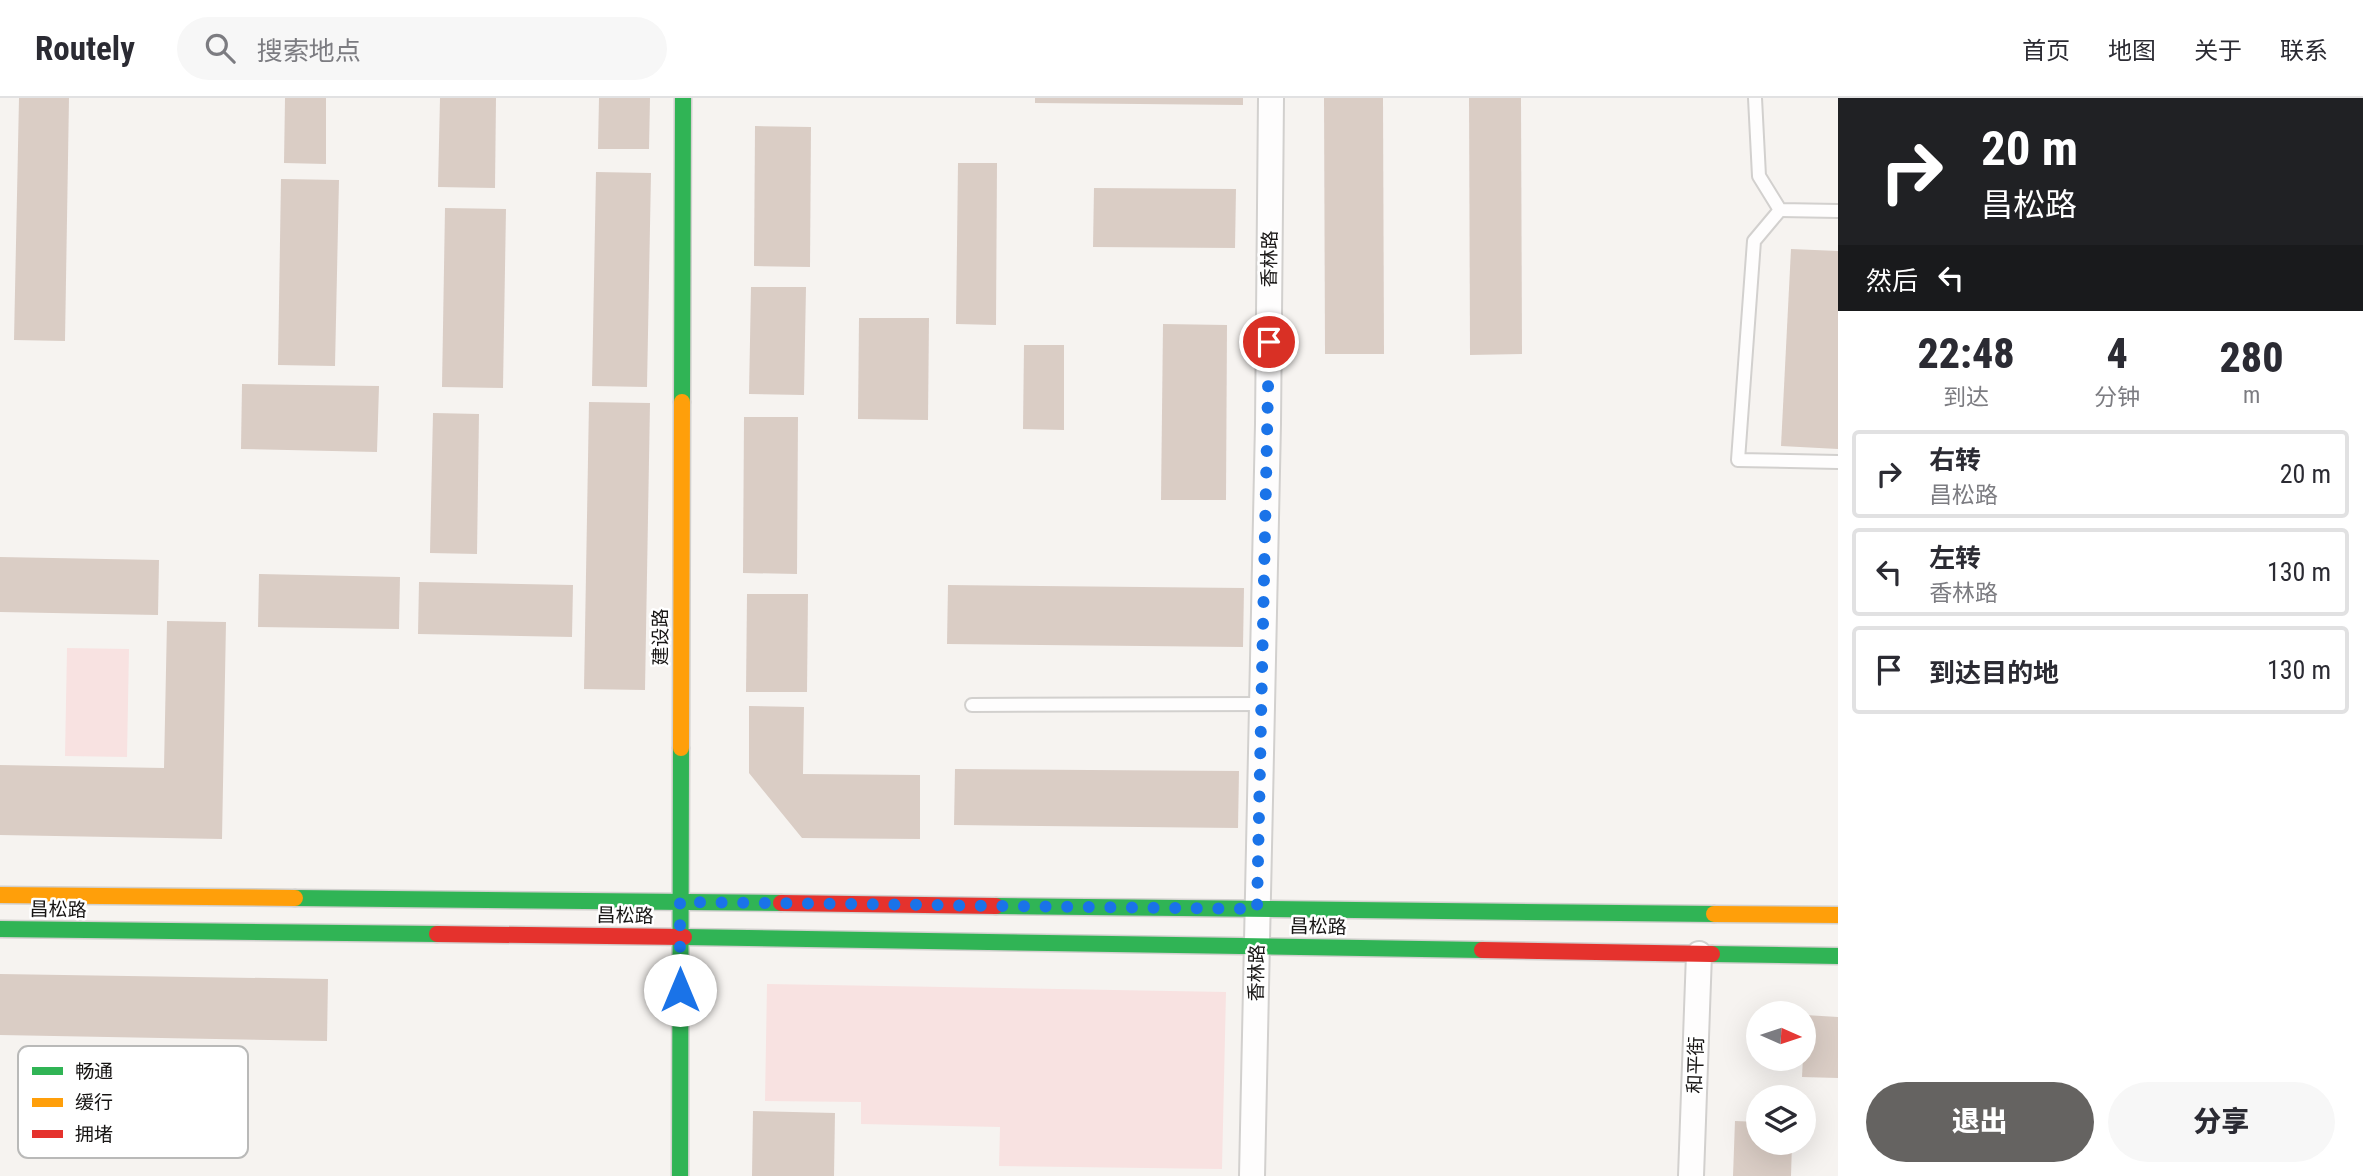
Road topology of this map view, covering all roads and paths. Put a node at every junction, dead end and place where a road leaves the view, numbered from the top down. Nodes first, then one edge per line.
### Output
1 (683, 98) edge
2 (1271, 98) edge
3 (1755, 98) edge
4 (1780, 210) junction
5 (1838, 211) edge
6 (1838, 462) edge
7 (1262, 704) junction
8 (972, 705) dead end
9 (0, 895) edge
10 (680, 902) junction
11 (1257, 909) junction
12 (1838, 915) edge
13 (0, 929) edge
14 (680, 937) junction
15 (1257, 946) junction
16 (1699, 954) junction
17 (1838, 956) edge
18 (680, 1176) edge
19 (1252, 1176) edge
20 (1691, 1176) edge

1 - 10 main road, 建设路
2 - 7 street, 香林路
3 - 4 lane
4 - 5 lane
4 - 6 lane
7 - 8 lane
7 - 11 street, 香林路
9 - 10 main road, 昌松路
10 - 11 main road, 昌松路
10 - 14 main road, 建设路
11 - 12 main road, 昌松路
11 - 15 street, 香林路
13 - 14 main road, 昌松路
14 - 15 main road, 昌松路
14 - 18 main road, 建设路
15 - 16 main road, 昌松路
15 - 19 street, 香林路
16 - 17 main road, 昌松路
16 - 20 street, 和平街

